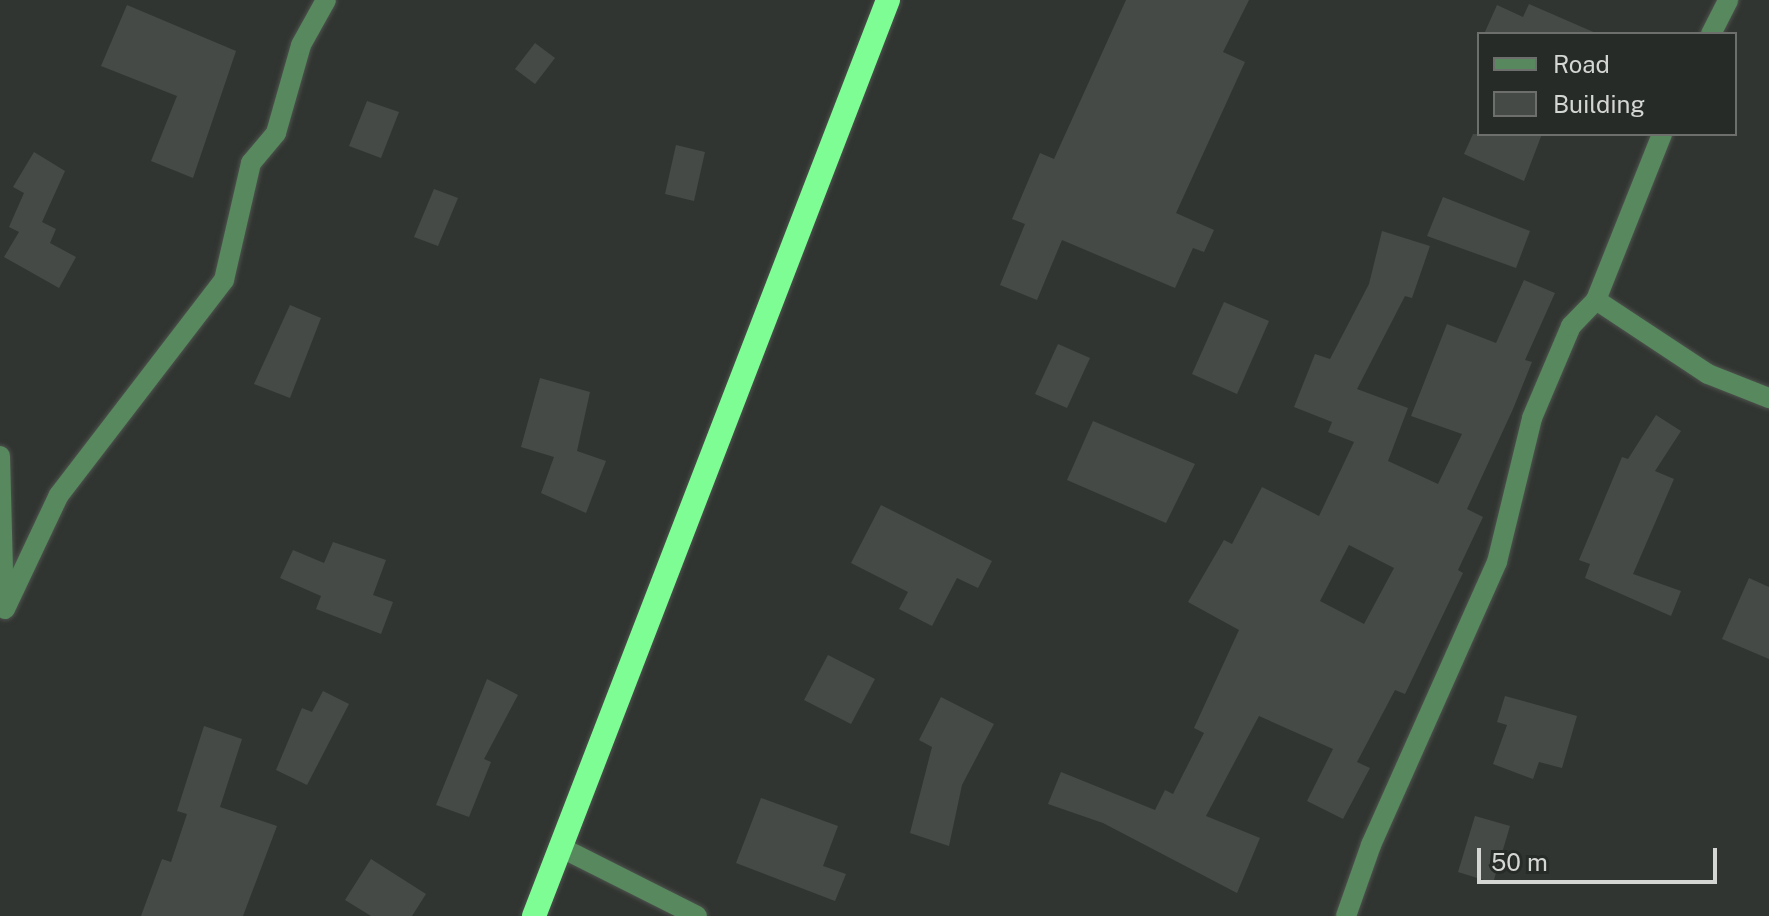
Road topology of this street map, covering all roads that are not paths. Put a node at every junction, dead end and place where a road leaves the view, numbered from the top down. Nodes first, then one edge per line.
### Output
1 (326, 0) edge
2 (888, 0) edge
3 (1728, 0) edge
4 (1712, 32) edge
5 (1661, 136) edge
6 (1596, 300) junction
7 (1769, 398) edge
8 (0, 456) edge
9 (2, 615) edge
10 (562, 848) junction
11 (534, 916) edge
12 (697, 916) edge
13 (1346, 916) edge

1 - 9 street
2 - 10 highway
3 - 4 street
5 - 6 street
6 - 7 street
6 - 13 street
8 - 9 street
10 - 11 highway
10 - 12 street

